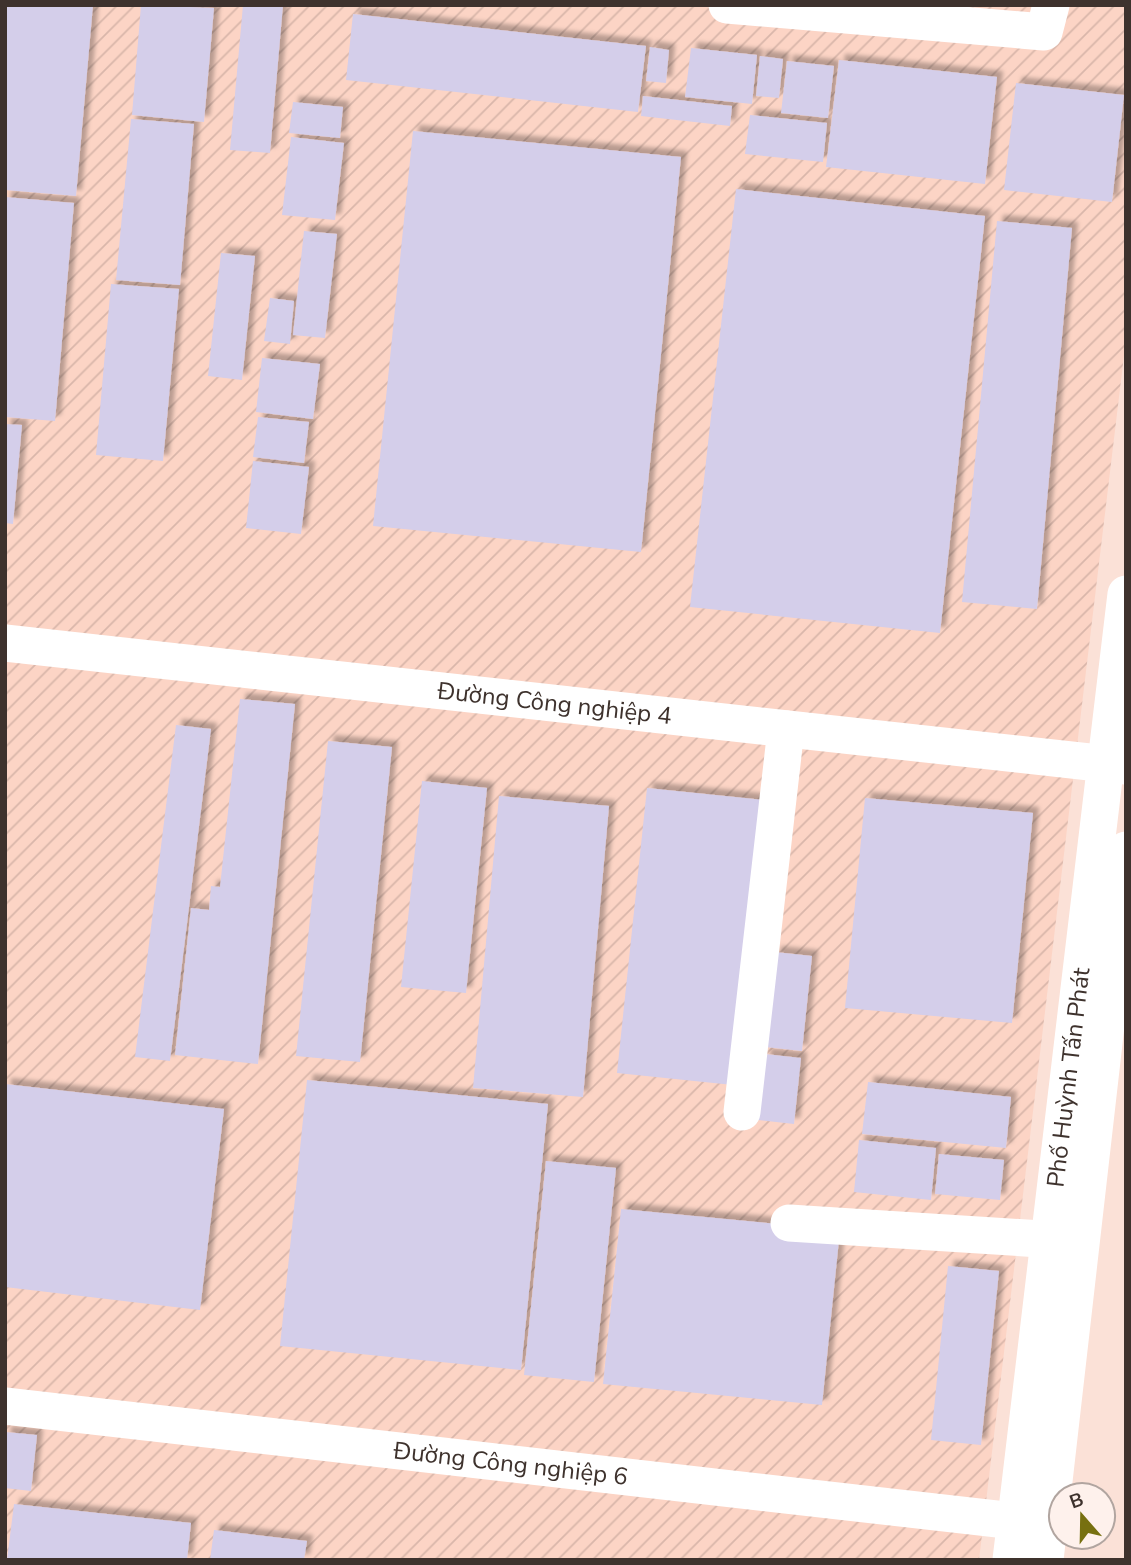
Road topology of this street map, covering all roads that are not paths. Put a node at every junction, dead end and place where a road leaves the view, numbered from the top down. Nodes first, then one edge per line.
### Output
1 (727, 5) edge
2 (1051, 5) edge
3 (1126, 594) edge
4 (5, 643) edge
5 (786, 729) junction
6 (1116, 765) edge
7 (1126, 850) edge
8 (742, 1112) dead end
9 (789, 1223) dead end
10 (1065, 1240) junction
11 (5, 1406) edge
12 (1037, 1535) edge
13 (1011, 1560) edge

1 - 2 street
3 - 6 street, Phố Huỳnh Tấn Phát
4 - 5 street, Đường Công nghiệp 4
5 - 6 street, Đường Công nghiệp 4
5 - 8 street
6 - 10 street, Phố Huỳnh Tấn Phát
7 - 10 street, Phố Huỳnh Tấn Phát
9 - 10 street
10 - 12 street, Phố Huỳnh Tấn Phát
11 - 12 street, Đường Công nghiệp 6
12 - 13 street, Phố Huỳnh Tấn Phát

